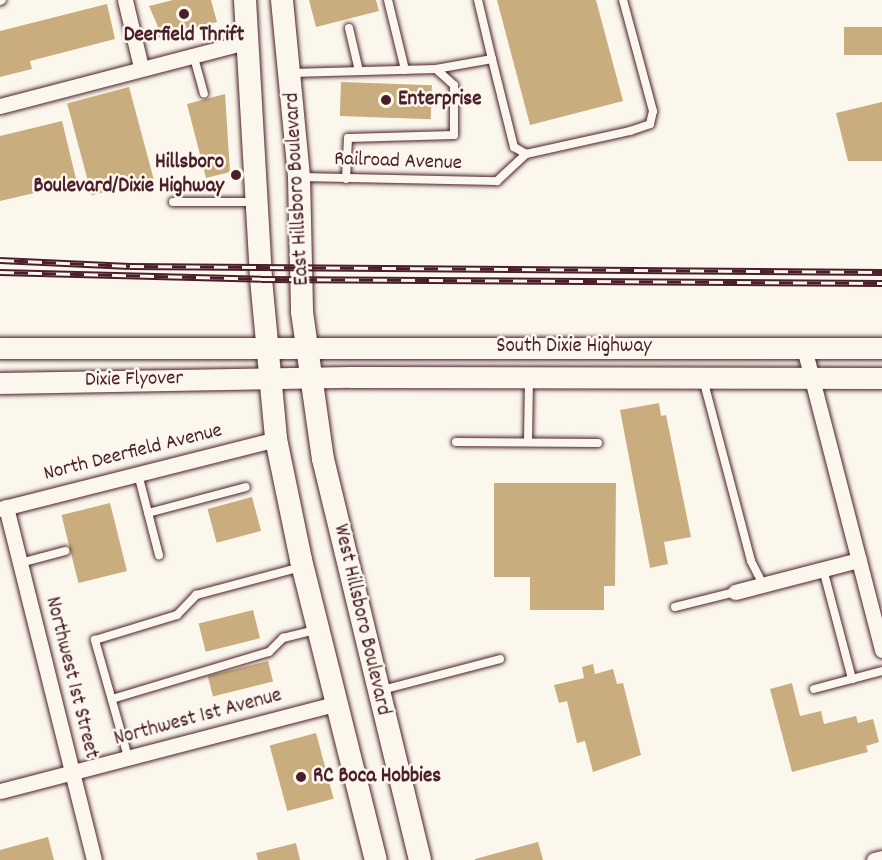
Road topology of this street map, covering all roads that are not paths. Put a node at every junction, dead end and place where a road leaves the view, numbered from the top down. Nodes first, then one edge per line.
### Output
1 (125, 0) edge
2 (245, 0) edge
3 (282, 0) edge
4 (388, 0) edge
5 (478, 0) edge
6 (623, 0) edge
7 (350, 28) dead end
8 (249, 41) junction
9 (193, 53) junction
10 (492, 59) junction
11 (141, 67) junction
12 (436, 69) junction
13 (405, 70) junction
14 (360, 71) junction
15 (291, 73) junction
16 (204, 94) dead end
17 (0, 105) edge
18 (526, 154) junction
19 (299, 177) junction
20 (346, 179) junction
21 (172, 202) dead end
22 (257, 202) junction
23 (266, 347) junction
24 (307, 347) junction
25 (0, 348) edge
26 (804, 348) junction
27 (882, 348) edge
28 (311, 377) junction
29 (529, 377) junction
30 (269, 378) junction
31 (702, 378) junction
32 (811, 378) junction
33 (882, 378) edge
34 (0, 383) edge
35 (276, 439) junction
36 (456, 442) dead end
37 (528, 442) junction
38 (598, 443) dead end
39 (138, 474) junction
40 (246, 487) dead end
41 (3, 508) edge
42 (148, 513) junction
43 (65, 551) dead end
44 (159, 555) dead end
45 (859, 560) junction
46 (20, 563) junction
47 (302, 566) junction
48 (823, 569) junction
49 (763, 585) junction
50 (735, 592) joint
51 (877, 605) edge
52 (675, 607) dead end
53 (318, 629) junction
54 (882, 650) edge
55 (500, 659) dead end
56 (882, 671) edge
57 (852, 679) junction
58 (814, 689) dead end
59 (378, 691) junction
60 (112, 699) junction
61 (337, 703) junction
62 (128, 757) junction
63 (72, 772) junction
64 (0, 791) edge
65 (882, 858) edge
66 (94, 860) edge
67 (376, 860) edge
68 (420, 860) edge
69 (874, 860) edge

1 - 11 street
2 - 8 main road, East Hillsboro Boulevard
3 - 15 main road, East Hillsboro Boulevard
4 - 13 lane
5 - 10 lane
6 - 18 lane
7 - 14 lane
8 - 9 street
8 - 22 main road, East Hillsboro Boulevard
9 - 11 street
9 - 16 lane
10 - 12 lane
10 - 18 lane
11 - 17 street
12 - 13 lane
12 - 20 lane
13 - 14 lane
14 - 15 lane
15 - 19 main road, East Hillsboro Boulevard
18 - 20 lane, Railroad Avenue
19 - 20 lane, Railroad Avenue
19 - 24 main road, East Hillsboro Boulevard
21 - 22 lane
22 - 23 main road, East Hillsboro Boulevard
23 - 24 main road, South Dixie Highway
23 - 25 main road, Dixie Flyover
23 - 30 main road, East Hillsboro Boulevard
24 - 26 main road, South Dixie Highway
24 - 28 main road, East Hillsboro Boulevard
26 - 27 main road, South Dixie Highway
26 - 32 street
28 - 29 main road, South Dixie Highway
28 - 30 main road, South Dixie Highway
28 - 59 main road, West Hillsboro Boulevard
29 - 31 main road, South Dixie Highway
29 - 37 lane
30 - 34 main road, Dixie Flyover
30 - 35 main road, West Hillsboro Boulevard
31 - 32 main road, South Dixie Highway
31 - 49 lane
32 - 33 main road, South Dixie Highway
32 - 45 street
35 - 39 street, North Deerfield Avenue
35 - 47 main road, West Hillsboro Boulevard
36 - 37 lane
37 - 38 lane
39 - 41 street, North Deerfield Avenue
39 - 42 lane
40 - 42 lane
41 - 46 street, Northwest 1st Street
42 - 44 lane
43 - 46 lane
45 - 48 street
45 - 51 street
46 - 63 street, Northwest 1st Street
47 - 53 main road, West Hillsboro Boulevard
47 - 60 lane
48 - 49 street
48 - 57 lane
49 - 50 street
50 - 52 lane
51 - 54 street
53 - 60 lane
53 - 61 main road, West Hillsboro Boulevard
55 - 59 lane
56 - 57 lane
57 - 58 lane
59 - 68 main road, West Hillsboro Boulevard
60 - 62 lane
61 - 62 street, Northwest 1st Avenue
61 - 67 main road, West Hillsboro Boulevard
62 - 63 street, Northwest 1st Avenue
63 - 64 street, Northwest 1st Avenue
63 - 66 street, Northwest 1st Street
65 - 69 street

